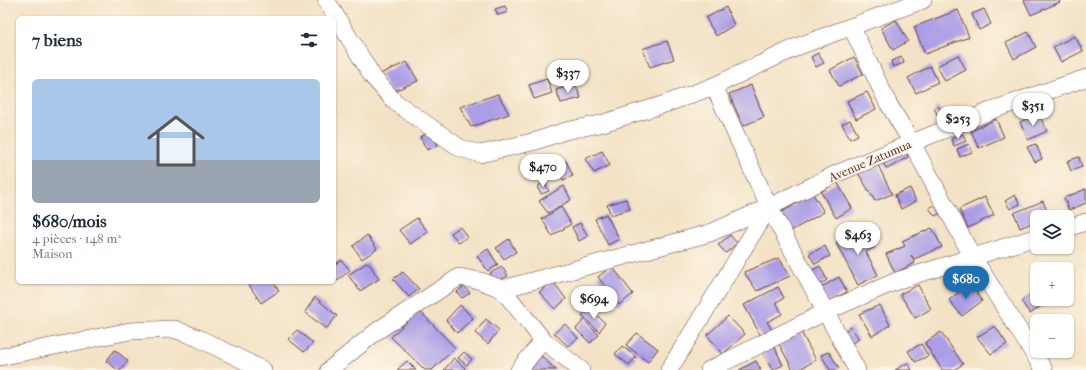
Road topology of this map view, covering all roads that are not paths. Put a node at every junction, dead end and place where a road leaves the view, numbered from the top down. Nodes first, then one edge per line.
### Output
1 (326, 0) edge
2 (923, 0) edge
3 (336, 16) edge
4 (336, 16) edge
5 (852, 28) junction
6 (1086, 78) edge
7 (714, 86) junction
8 (912, 143) junction
9 (769, 208) junction
10 (1086, 222) edge
11 (1074, 226) edge
12 (1030, 239) edge
13 (972, 256) junction
14 (502, 289) junction
15 (825, 312) junction
16 (543, 340) junction
17 (0, 357) edge
18 (263, 370) edge
19 (329, 370) edge
20 (519, 370) edge
21 (581, 370) edge
22 (669, 370) edge
23 (709, 370) edge
24 (857, 370) edge
25 (1044, 370) edge

1 - 4 street
2 - 5 street
3 - 7 street
5 - 7 street
5 - 8 street
6 - 8 street, Avenue Zatumua
7 - 9 street
8 - 9 street, Avenue Zatumua
8 - 13 street
9 - 14 street, Avenue Zatumua
9 - 15 street
9 - 22 street
10 - 11 street
12 - 13 street
13 - 15 street
13 - 25 street
14 - 16 street
14 - 19 street
15 - 23 street
15 - 24 street
16 - 20 street
16 - 21 street
17 - 18 street

